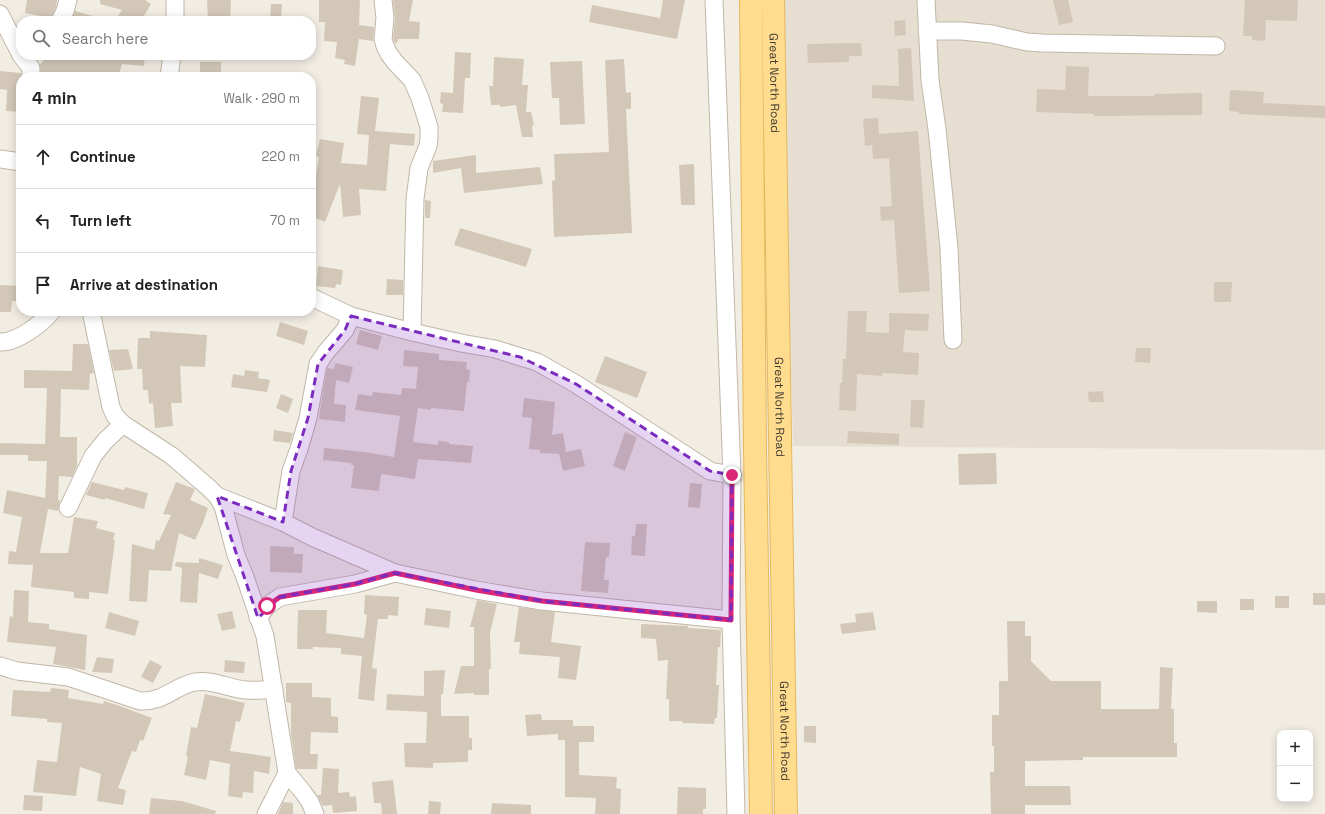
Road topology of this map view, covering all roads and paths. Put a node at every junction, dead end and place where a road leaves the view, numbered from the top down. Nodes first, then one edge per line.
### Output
1 (68, 0) edge
2 (175, 0) edge
3 (382, 0) edge
4 (714, 0) edge
5 (751, 0) edge
6 (773, 0) edge
7 (926, 0) edge
8 (0, 14) edge
9 (63, 16) edge
10 (175, 16) edge
11 (927, 31) junction
12 (16, 40) edge
13 (1216, 46) dead end
14 (171, 60) edge
15 (170, 72) edge
16 (0, 159) edge
17 (16, 161) edge
18 (316, 299) edge
19 (46, 316) edge
20 (92, 316) edge
21 (351, 316) junction
22 (412, 332) junction
23 (953, 340) dead end
24 (0, 342) edge
25 (123, 424) junction
26 (732, 475) junction
27 (217, 496) junction
28 (68, 508) dead end
29 (283, 522) junction
30 (395, 573) junction
31 (258, 618) junction
32 (731, 620) junction
33 (0, 666) edge
34 (274, 689) junction
35 (287, 773) junction
36 (266, 814) edge
37 (315, 814) edge
38 (736, 814) edge
39 (762, 814) edge
40 (786, 814) edge

1 - 9 street
2 - 10 street
3 - 22 street
4 - 26 street
5 - 39 main road, Great North Road
6 - 40 main road, Great North Road
7 - 11 street
8 - 12 street
11 - 13 street
11 - 23 street
14 - 15 street
16 - 17 street
18 - 21 street
19 - 24 street
20 - 25 street
21 - 22 street
21 - 29 street
22 - 26 street
25 - 27 street
25 - 28 street
26 - 32 street
27 - 29 street
27 - 31 street
29 - 30 street
30 - 31 street
30 - 32 street
31 - 34 street
32 - 38 street
33 - 34 street
34 - 35 street
35 - 36 street
35 - 37 street

